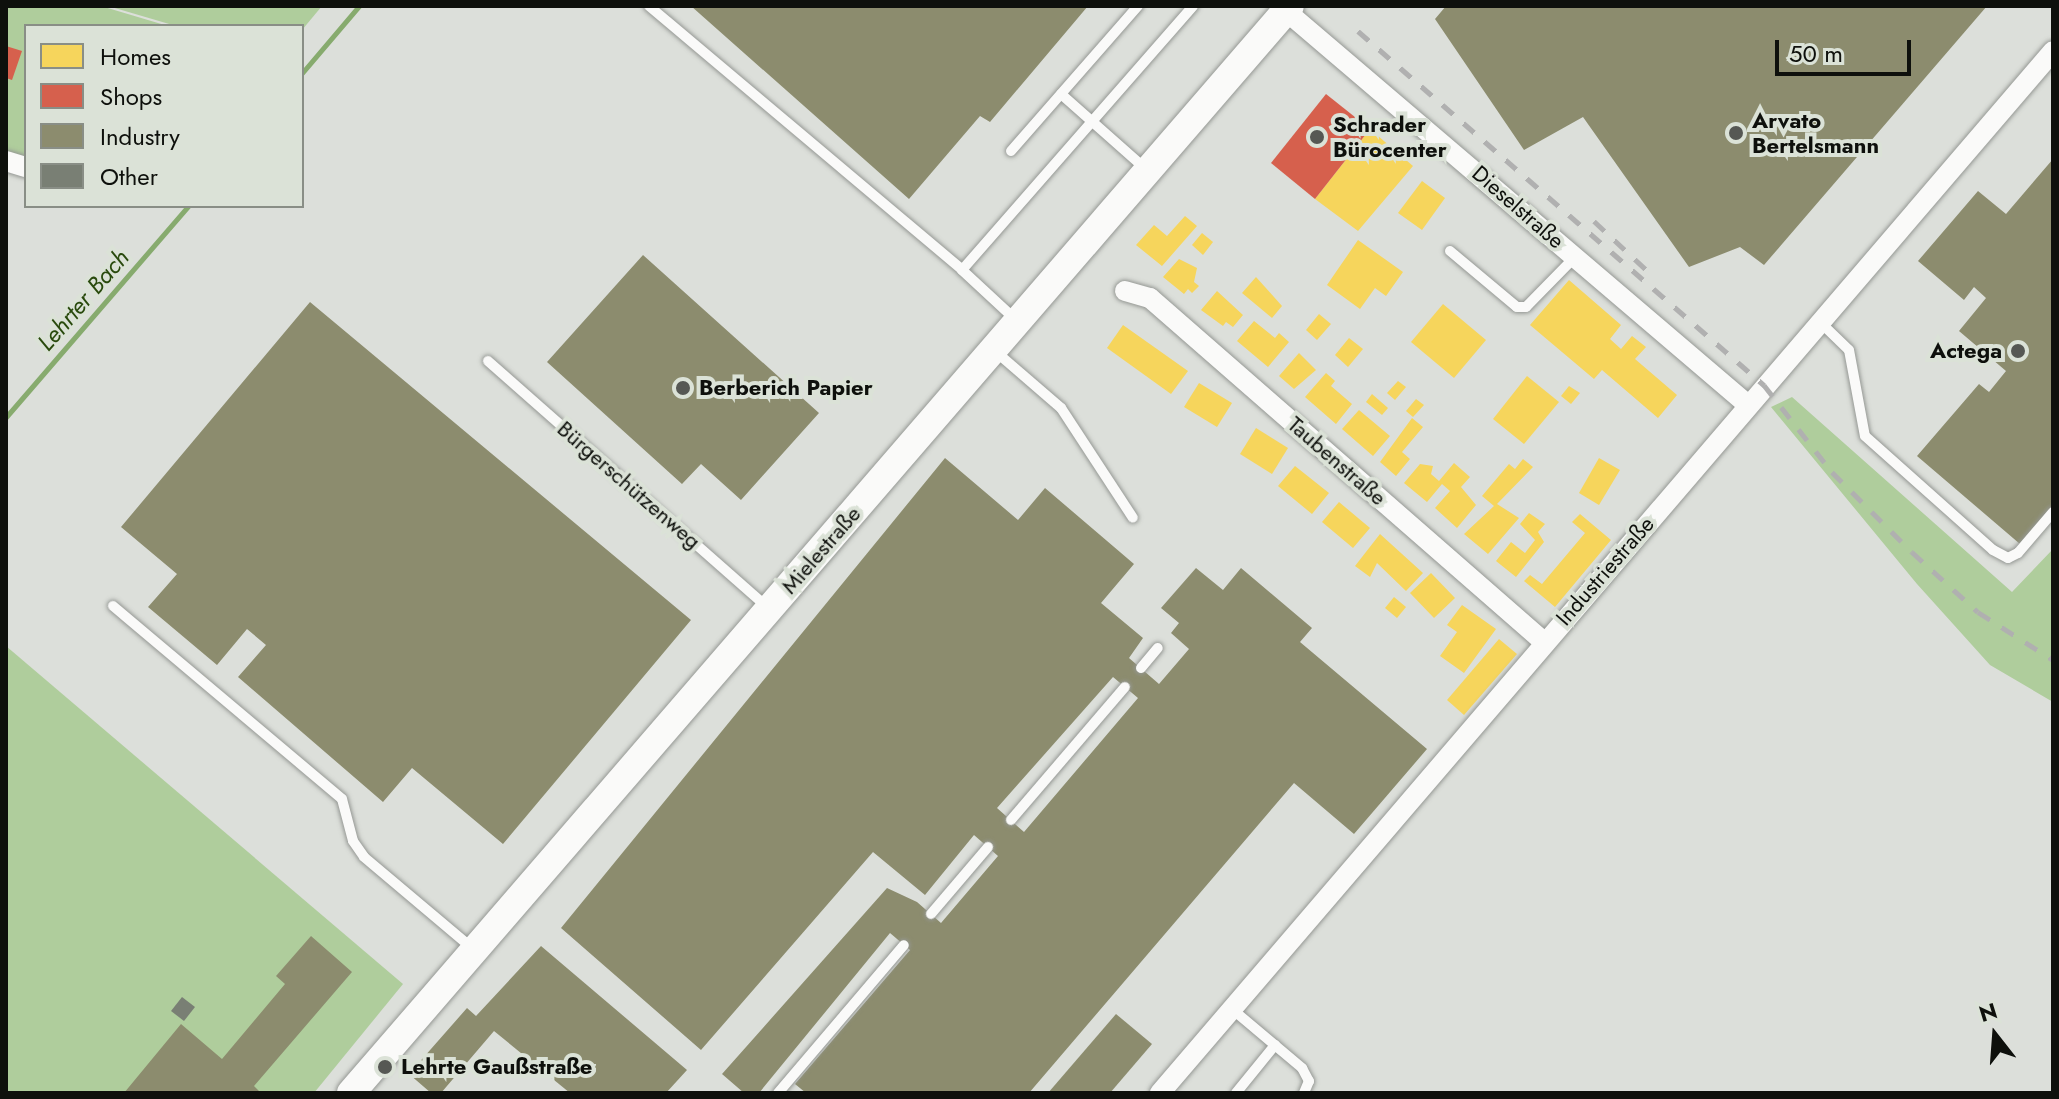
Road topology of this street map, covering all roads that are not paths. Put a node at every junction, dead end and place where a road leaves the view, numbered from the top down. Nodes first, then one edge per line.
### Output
1 (649, 6) edge
2 (1138, 6) edge
3 (1193, 6) edge
4 (1285, 8) edge
5 (2053, 51) edge
6 (1061, 94) junction
7 (1093, 122) junction
8 (1011, 151) dead end
9 (1149, 171) junction
10 (1450, 251) dead end
11 (1576, 256) junction
12 (962, 270) junction
13 (1125, 291) dead end
14 (1018, 321) junction
15 (1819, 321) junction
16 (994, 350) junction
17 (488, 361) dead end
18 (1748, 405) junction
19 (2053, 512) edge
20 (1133, 518) dead end
21 (113, 606) dead end
22 (770, 610) junction
23 (1544, 642) junction
24 (1158, 648) dead end
25 (1141, 668) dead end
26 (1125, 687) dead end
27 (1011, 820) dead end
28 (988, 847) dead end
29 (931, 914) dead end
30 (904, 945) dead end
31 (473, 949) junction
32 (1232, 1009) junction
33 (1275, 1045) junction
34 (351, 1093) edge
35 (778, 1093) edge
36 (1160, 1093) edge
37 (1236, 1093) edge
38 (1304, 1093) edge

1 - 12 lane
2 - 6 lane
3 - 7 lane
4 - 9 street, Mielestraße
4 - 11 street, Dieselstraße
5 - 15 street, Industriestraße
6 - 7 lane
6 - 8 lane
7 - 9 lane
7 - 12 lane
9 - 14 street, Mielestraße
10 - 11 lane
11 - 18 street, Dieselstraße
12 - 14 lane
13 - 23 street, Taubenstraße
14 - 16 street, Mielestraße
15 - 18 street, Industriestraße
15 - 19 lane
16 - 20 lane
16 - 22 street, Mielestraße
17 - 22 lane, Bürgerschützenweg
18 - 23 street, Industriestraße
21 - 31 lane
22 - 31 street, Mielestraße
23 - 32 street, Industriestraße
24 - 25 lane
26 - 27 lane
28 - 29 lane
30 - 35 lane
31 - 34 street, Mielestraße
32 - 33 lane
32 - 36 street, Industriestraße
33 - 37 lane
33 - 38 lane

